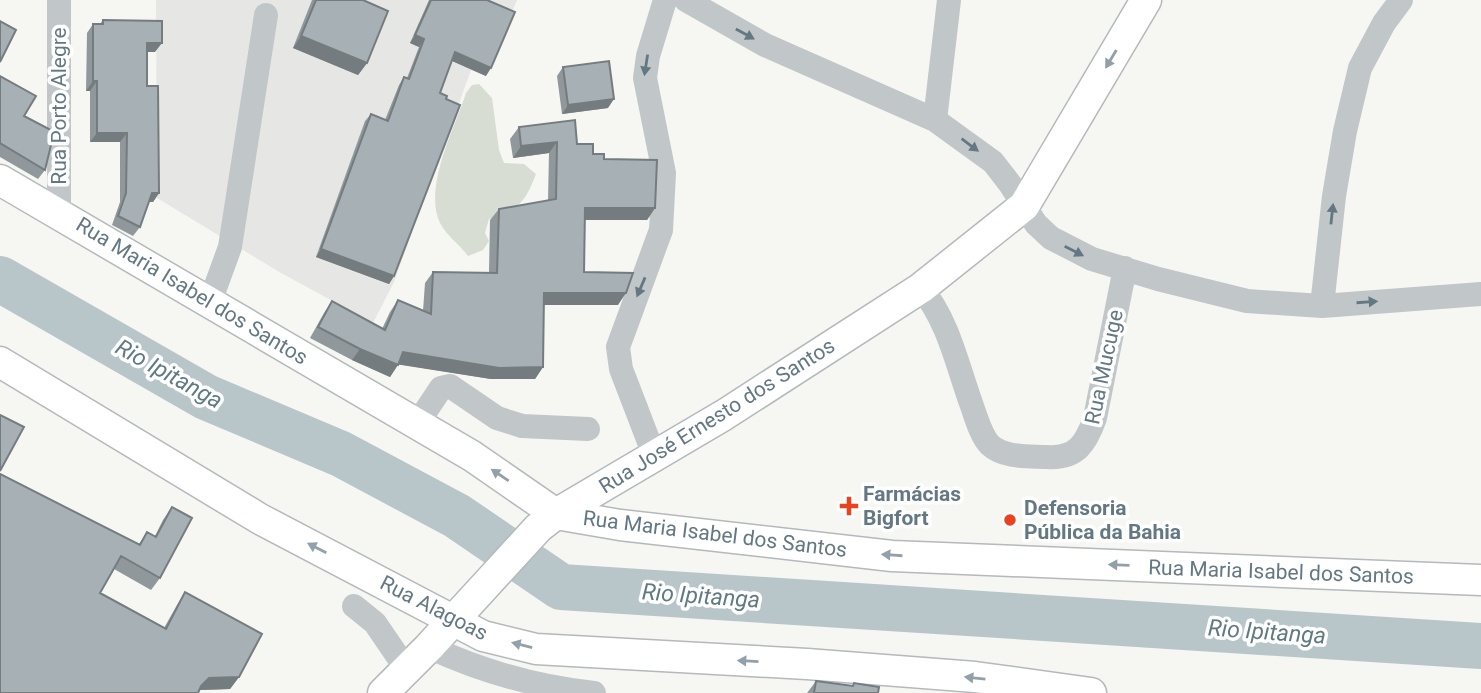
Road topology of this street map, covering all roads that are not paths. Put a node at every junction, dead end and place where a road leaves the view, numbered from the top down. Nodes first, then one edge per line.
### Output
1 (58, 0) edge
2 (665, 0) edge
3 (686, 0) edge
4 (949, 0) edge
5 (1146, 0) edge
6 (1401, 0) edge
7 (266, 15) dead end
8 (935, 120) junction
9 (0, 180) edge
10 (1024, 206) junction
11 (59, 212) junction
12 (1125, 268) junction
13 (921, 288) junction
14 (1481, 294) edge
15 (210, 302) junction
16 (1322, 306) junction
17 (0, 362) edge
18 (417, 424) junction
19 (587, 429) dead end
20 (654, 456) junction
21 (547, 521) junction
22 (1481, 580) edge
23 (354, 606) dead end
24 (453, 619) junction
25 (429, 647) junction
26 (407, 670) junction
27 (383, 693) edge
28 (594, 693) edge
29 (1091, 693) edge

1 - 11 street, Rua Porto Alegre
2 -> 20 street
3 -> 8 street
4 - 8 street
5 -> 10 main road
16 -> 6 street
7 - 15 street
8 -> 10 street
9 - 11 main road, Rua Maria Isabel dos Santos
10 -> 12 street
10 - 13 main road, Rua José Ernesto dos Santos
11 - 15 main road, Rua Maria Isabel dos Santos
12 - 13 street, Rua Mucuge
12 - 16 street
13 - 20 main road, Rua José Ernesto dos Santos
16 -> 14 street
15 - 18 main road, Rua Maria Isabel dos Santos
24 -> 17 main road, Rua Alagoas
18 - 19 street
21 -> 18 main road, Rua Maria Isabel dos Santos
20 - 21 main road, Rua José Ernesto dos Santos
22 -> 21 main road, Rua Maria Isabel dos Santos
21 - 24 main road, Rua José Ernesto dos Santos
23 - 26 street
24 - 25 main road, Rua José Ernesto dos Santos
29 -> 24 main road, Rua Alagoas
25 - 26 main road, Rua José Ernesto dos Santos
25 - 28 street
26 - 27 main road, Rua José Ernesto dos Santos

